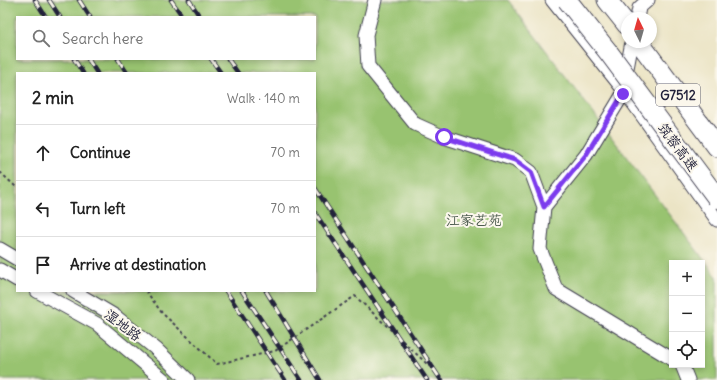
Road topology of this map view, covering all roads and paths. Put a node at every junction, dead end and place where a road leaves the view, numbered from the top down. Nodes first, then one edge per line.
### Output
1 (375, 0) edge
2 (552, 0) edge
3 (567, 0) edge
4 (607, 0) edge
5 (648, 0) edge
6 (638, 12) edge
7 (621, 18) edge
8 (631, 48) edge
9 (643, 48) edge
10 (622, 89) junction
11 (717, 147) edge
12 (0, 172) edge
13 (16, 187) edge
14 (717, 198) edge
15 (544, 207) junction
16 (717, 220) edge
17 (0, 249) edge
18 (16, 258) edge
19 (0, 270) edge
20 (16, 279) edge
21 (39, 292) edge
22 (75, 292) edge
23 (147, 292) edge
24 (669, 357) edge
25 (683, 368) edge
26 (164, 380) edge
27 (188, 380) edge
28 (444, 380) edge
29 (688, 380) edge

1 - 15 street
2 - 10 street
3 - 14 highway, 筑蓉高速 / G7512, bridge
4 - 7 highway
5 - 6 street
8 - 10 street
9 - 11 highway, G7512
10 - 15 street
10 - 16 street
12 - 13 path
15 - 24 street
17 - 18 street
19 - 20 street
21 - 26 street, 湿地路
22 - 27 street, 湿地路
23 - 28 path
25 - 29 street

